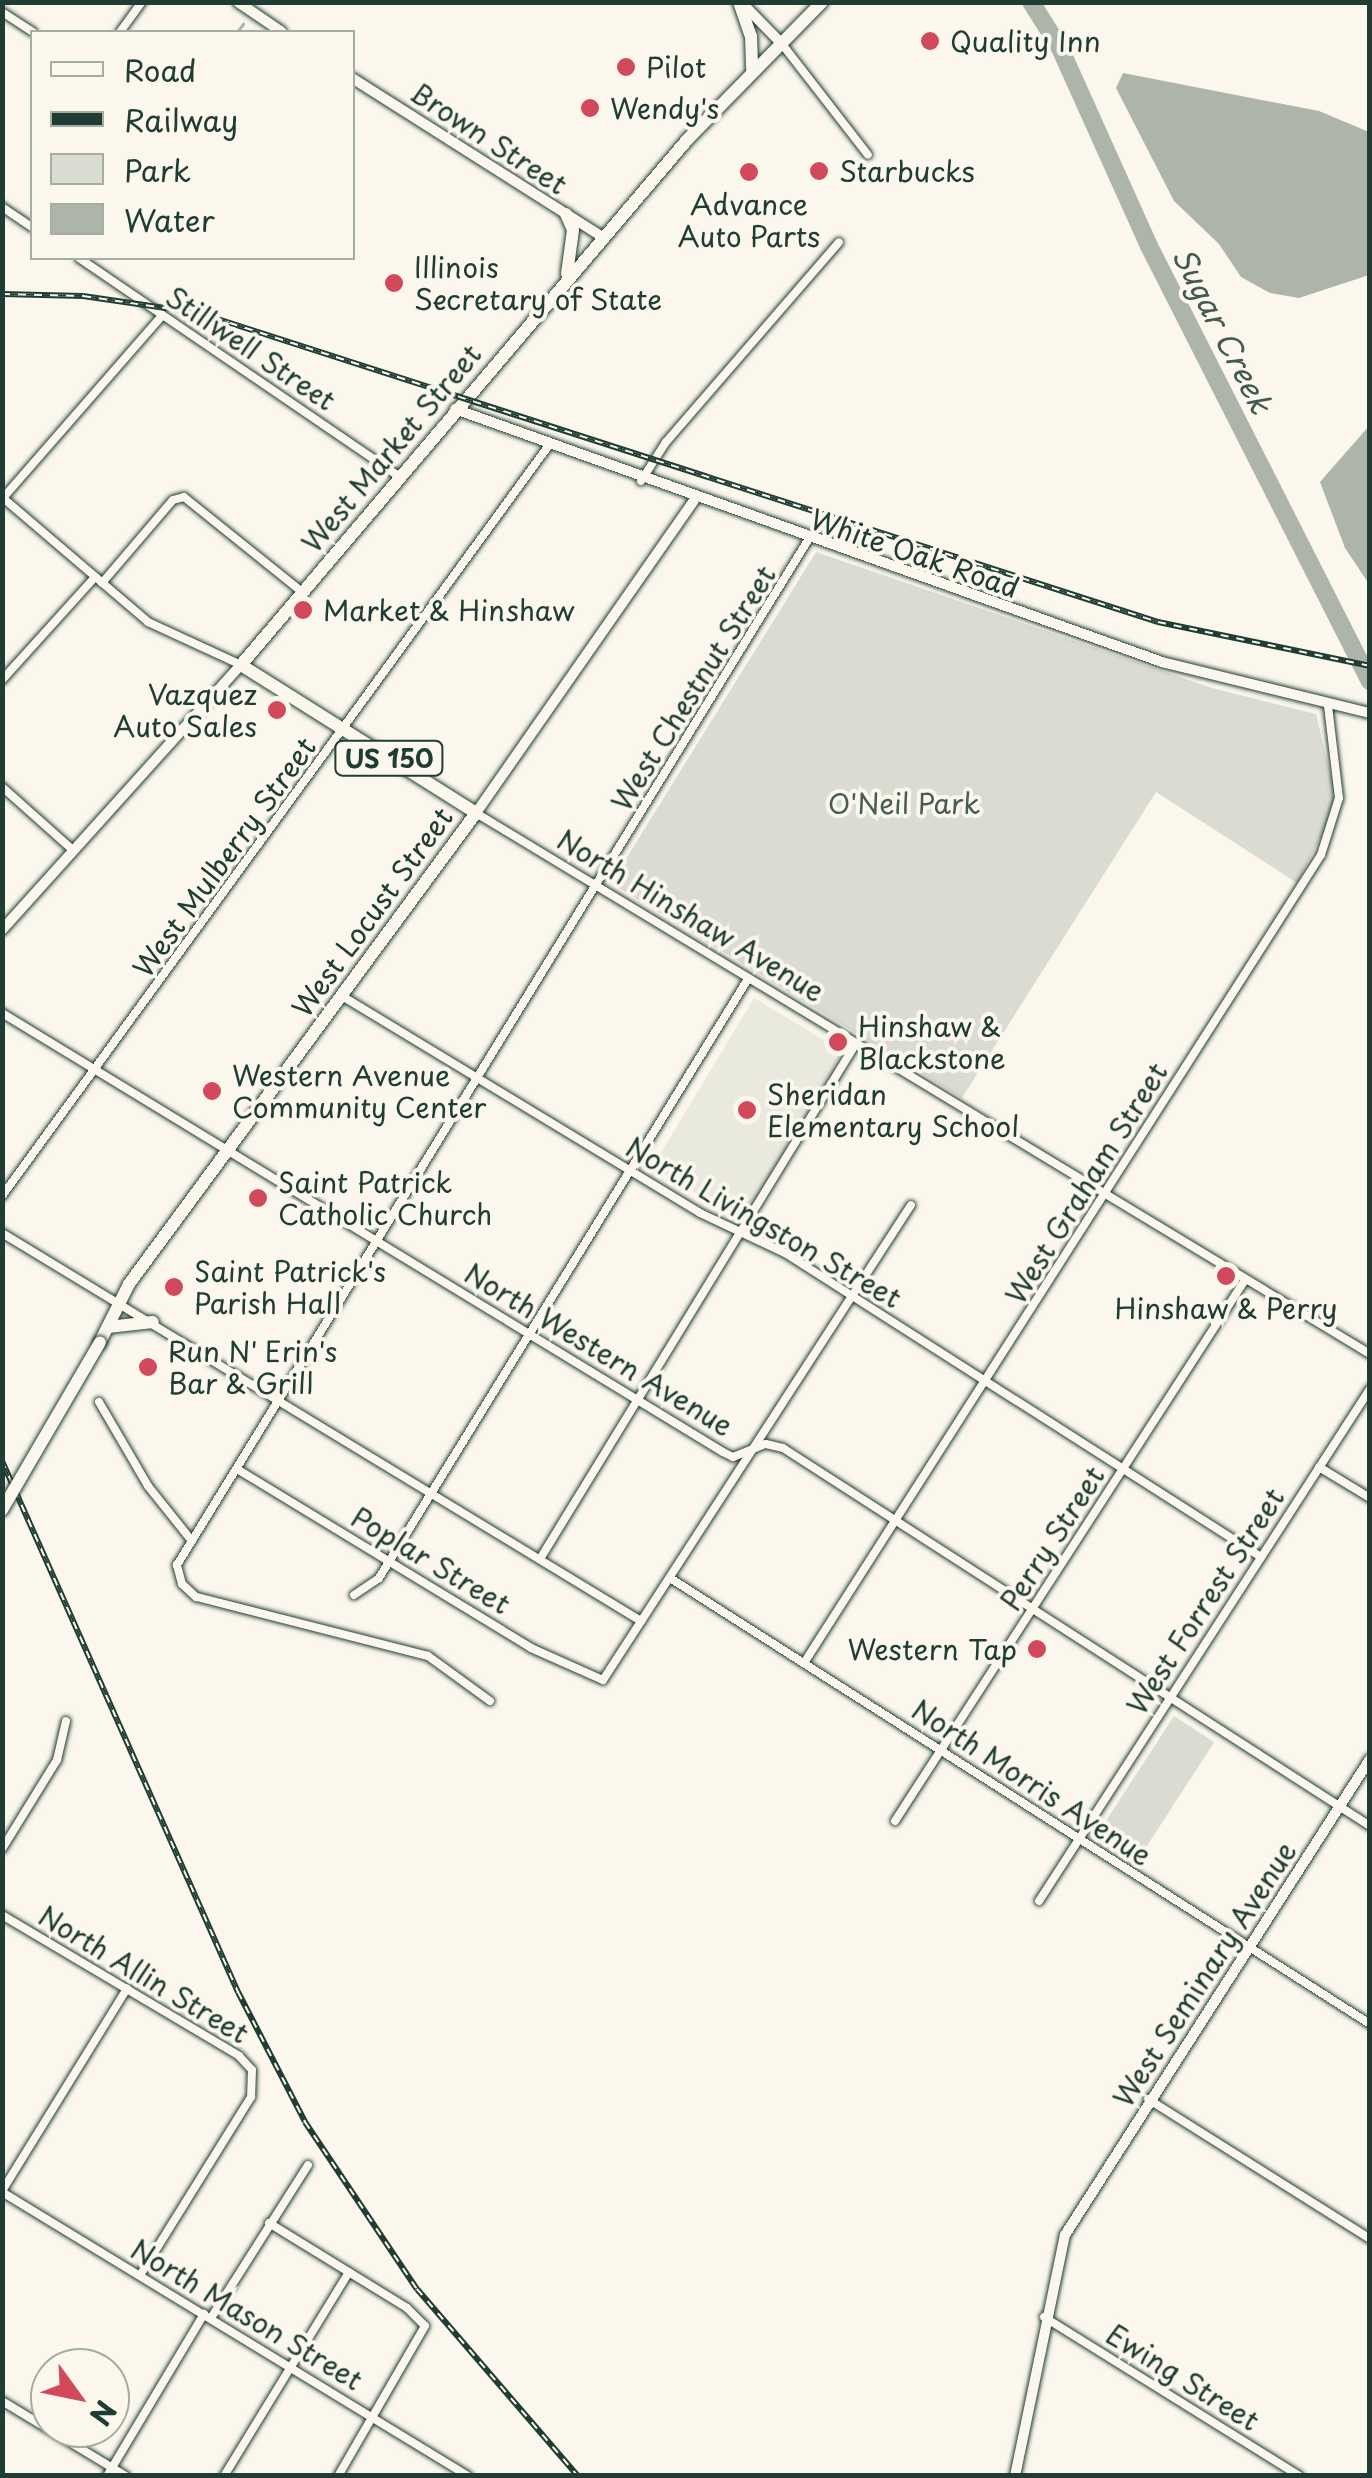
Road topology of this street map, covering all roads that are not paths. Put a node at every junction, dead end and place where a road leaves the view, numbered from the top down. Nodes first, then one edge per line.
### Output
1 (142, 2) edge
2 (238, 2) edge
3 (740, 2) edge
4 (822, 2) edge
5 (2, 12) edge
6 (31, 30) edge
7 (121, 30) edge
8 (279, 30) edge
9 (780, 43) junction
10 (752, 70) junction
11 (355, 80) edge
12 (868, 155) dead end
13 (2, 207) edge
14 (566, 214) junction
15 (30, 226) edge
16 (603, 237) junction
17 (839, 242) dead end
18 (82, 260) edge
19 (566, 280) junction
20 (160, 318) junction
21 (455, 409) junction
22 (549, 446) junction
23 (399, 476) junction
24 (641, 480) junction
25 (3, 498) edge
26 (694, 500) junction
27 (808, 540) junction
28 (98, 580) junction
29 (302, 592) junction
30 (241, 665) junction
31 (2, 680) edge
32 (1328, 706) junction
33 (1370, 713) edge
34 (344, 730) junction
35 (2, 788) edge
36 (476, 813) junction
37 (74, 852) junction
38 (597, 886) junction
39 (2, 930) edge
40 (748, 979) junction
41 (342, 996) junction
42 (2, 1014) edge
43 (855, 1045) junction
44 (96, 1070) junction
45 (478, 1078) junction
46 (228, 1150) junction
47 (630, 1171) junction
48 (2, 1196) edge
49 (1105, 1197) junction
50 (911, 1205) dead end
51 (740, 1232) junction
52 (2, 1233) edge
53 (378, 1240) junction
54 (1245, 1280) junction
55 (852, 1296) junction
56 (120, 1302) junction
57 (152, 1322) junction
58 (108, 1327) junction
59 (531, 1333) junction
60 (1370, 1354) edge
61 (987, 1382) junction
62 (1370, 1388) edge
63 (638, 1398) junction
64 (280, 1400) junction
65 (99, 1402) dead end
66 (753, 1450) junction
67 (1320, 1467) junction
68 (237, 1469) junction
69 (1124, 1470) junction
70 (432, 1493) junction
71 (1370, 1498) edge
72 (2, 1510) edge
73 (896, 1522) junction
74 (192, 1541) junction
75 (1261, 1556) junction
76 (540, 1559) junction
77 (389, 1562) junction
78 (670, 1578) junction
79 (354, 1595) dead end
80 (1032, 1610) junction
81 (641, 1621) junction
82 (804, 1663) junction
83 (1169, 1698) junction
84 (490, 1701) dead end
85 (66, 1721) dead end
86 (940, 1751) junction
87 (1370, 1759) edge
88 (1339, 1807) junction
89 (895, 1821) dead end
90 (1370, 1826) edge
91 (1077, 1838) junction
92 (2, 1849) edge
93 (1039, 1900) dead end
94 (2, 1915) edge
95 (1247, 1946) junction
96 (127, 1989) junction
97 (1370, 2024) edge
98 (1148, 2100) junction
99 (308, 2165) dead end
100 (2, 2192) edge
101 (269, 2222) junction
102 (1370, 2239) edge
103 (349, 2272) junction
104 (140, 2275) junction
105 (208, 2316) junction
106 (1044, 2316) junction
107 (293, 2367) junction
108 (2, 2401) edge
109 (374, 2418) junction
110 (109, 2471) edge
111 (1016, 2475) edge
112 (126, 2476) edge
113 (224, 2476) edge
114 (338, 2476) edge
115 (468, 2476) edge
116 (1299, 2476) edge

1 - 7 street
2 - 8 street
3 - 9 street
3 - 10 main road
4 - 9 main road, West Market Street
5 - 6 street
9 - 10 main road, West Market Street
9 - 12 street
10 - 16 main road, West Market Street
11 - 14 street, Brown Street
13 - 15 street
14 - 16 street, Brown Street
14 - 19 main road
16 - 19 main road, West Market Street
17 - 24 street
18 - 20 street, Stillwell Street
19 - 21 main road, West Market Street
20 - 23 street, Stillwell Street
20 - 25 street
21 - 22 street, White Oak Road
21 - 23 main road, West Market Street
22 - 24 street, White Oak Road
22 - 34 street, West Mulberry Street
23 - 29 main road, West Market Street
24 - 26 street, White Oak Road
25 - 28 street, North Hinshaw Avenue
26 - 27 street, White Oak Road
26 - 36 street, West Locust Street
27 - 32 street, White Oak Road
27 - 38 street, West Chestnut Street
28 - 29 street
28 - 30 street, North Hinshaw Avenue
28 - 31 street
29 - 30 main road, West Market Street
30 - 34 main road, North Hinshaw Avenue / US 150
30 - 37 street, West Market Street
32 - 33 street, White Oak Road
32 - 49 street, West Graham Street
34 - 36 main road, North Hinshaw Avenue / US 150
34 - 44 street, West Mulberry Street
35 - 37 street
36 - 38 street, North Hinshaw Avenue
36 - 41 main road, West Locust Street
37 - 39 street, West Market Street
38 - 40 street, North Hinshaw Avenue
38 - 45 street, West Chestnut Street
40 - 43 street, North Hinshaw Avenue
40 - 47 street
41 - 45 street, North Livingston Street
41 - 46 main road, West Locust Street
42 - 44 street, North Western Avenue
43 - 49 street, North Hinshaw Avenue
43 - 51 street
44 - 46 street, North Western Avenue
44 - 48 street, West Mulberry Street
45 - 47 street, North Livingston Street
45 - 53 street, West Chestnut Street
46 - 53 street, North Western Avenue
46 - 56 main road, West Locust Street
47 - 51 street, North Livingston Street
47 - 59 street
49 - 54 street, North Hinshaw Avenue
49 - 61 street, West Graham Street
50 - 55 street
51 - 55 street, North Livingston Street
51 - 63 street
52 - 56 street
53 - 59 street, North Western Avenue
53 - 64 street, West Chestnut Street
54 - 60 street, North Hinshaw Avenue
54 - 69 street, Perry Street
55 - 61 street, North Livingston Street
55 - 66 street
56 - 57 street
56 - 58 main road, West Locust Street
57 - 58 main road
57 - 64 street
58 - 72 main road, West Locust Street, bridge
59 - 63 street, North Western Avenue
59 - 70 street
61 - 69 street, North Livingston Street
61 - 73 street, West Graham Street
62 - 67 street, West Forrest Street
63 - 66 street, North Western Avenue
63 - 76 street
64 - 68 street, West Chestnut Street
64 - 70 street
65 - 74 street
66 - 73 street, North Western Avenue
66 - 78 street
67 - 71 street
67 - 75 street, West Forrest Street
68 - 74 street, West Chestnut Street
68 - 77 street, Poplar Street
69 - 75 street, North Livingston Street
69 - 80 street, Perry Street
70 - 76 street
70 - 77 street
73 - 80 street, North Western Avenue
73 - 82 street, West Graham Street
74 - 84 street, West Chestnut Street
75 - 83 street, West Forrest Street
76 - 81 street
77 - 79 street
77 - 81 street, Poplar Street
78 - 81 street
78 - 82 street, North Morris Avenue
80 - 83 street, North Western Avenue
80 - 86 street, Perry Street
82 - 86 street, North Morris Avenue
83 - 88 street, North Western Avenue
83 - 91 street, West Forrest Street
85 - 92 street
86 - 89 street, Perry Street
86 - 91 street, North Morris Avenue
87 - 88 street, West Seminary Avenue
88 - 90 street, North Western Avenue
88 - 95 street, West Seminary Avenue
91 - 93 street, West Forrest Street
91 - 95 street, North Morris Avenue
94 - 96 street, North Allin Street
95 - 97 street, North Morris Avenue
95 - 98 street, West Seminary Avenue
96 - 100 street
96 - 104 street, North Allin Street
98 - 102 street
98 - 106 street, West Seminary Avenue
99 - 101 street
100 - 104 street, North Mason Street
101 - 103 street
101 - 105 street
103 - 107 street
103 - 109 street
104 - 105 street, North Mason Street
105 - 107 street, North Mason Street
105 - 110 street
106 - 111 street, West Seminary Avenue
106 - 116 street, Ewing Street
107 - 109 street, North Mason Street
107 - 113 street
108 - 110 street
109 - 114 street
109 - 115 street, North Mason Street
110 - 112 street

